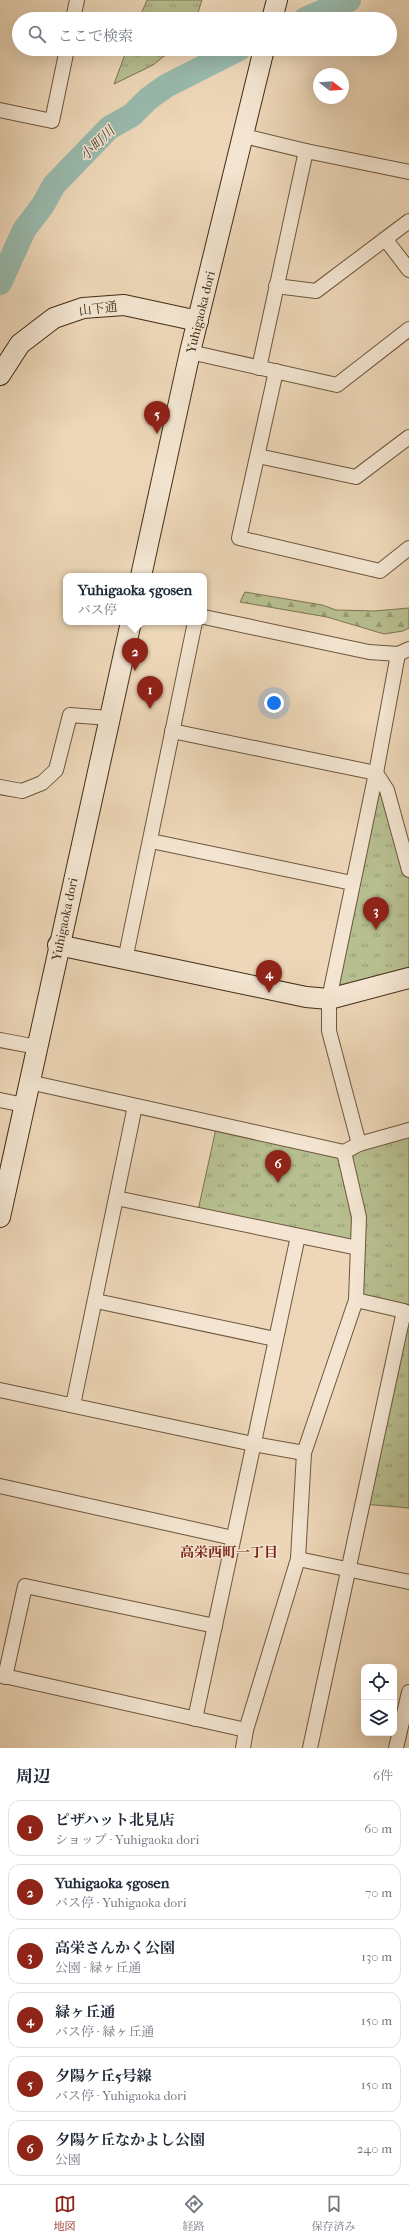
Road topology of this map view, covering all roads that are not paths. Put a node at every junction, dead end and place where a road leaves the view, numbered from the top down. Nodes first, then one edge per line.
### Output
1 (76, 0) edge
2 (74, 12) edge
3 (65, 56) edge
4 (262, 56) edge
5 (0, 110) edge
6 (244, 136) junction
7 (306, 151) junction
8 (409, 172) edge
9 (409, 221) edge
10 (386, 240) junction
11 (409, 270) edge
12 (276, 286) junction
13 (198, 322) junction
14 (409, 329) edge
15 (190, 352) junction
16 (259, 368) junction
17 (276, 371) junction
18 (0, 375) edge
19 (409, 437) edge
20 (258, 456) junction
21 (409, 548) edge
22 (141, 573) edge
23 (207, 618) edge
24 (130, 625) edge
25 (195, 625) edge
26 (403, 651) edge
27 (109, 718) junction
28 (172, 731) junction
29 (376, 773) junction
30 (0, 787) edge
31 (151, 841) junction
32 (409, 870) edge
33 (352, 883) junction
34 (58, 945) junction
35 (125, 960) junction
36 (409, 978) edge
37 (329, 999) junction
38 (0, 1040) edge
39 (37, 1046) junction
40 (29, 1082) junction
41 (0, 1100) edge
42 (24, 1105) junction
43 (135, 1106) junction
44 (409, 1130) edge
45 (358, 1144) junction
46 (344, 1152) junction
47 (116, 1198) junction
48 (0, 1217) edge
49 (298, 1236) junction
50 (358, 1248) junction
51 (356, 1300) junction
52 (96, 1301) junction
53 (275, 1339) junction
54 (0, 1390) edge
55 (73, 1405) junction
56 (253, 1444) junction
57 (304, 1453) junction
58 (0, 1486) edge
59 (233, 1538) junction
60 (298, 1559) junction
61 (349, 1569) junction
62 (409, 1582) edge
63 (215, 1626) junction
64 (2, 1676) edge
65 (409, 1692) edge
66 (195, 1719) junction
67 (246, 1730) junction
68 (243, 1748) edge
69 (310, 1748) edge
70 (396, 1748) edge

1 - 2 street
3 - 5 street
4 - 6 street, Yuhigaoka dori
6 - 7 street
6 - 13 street, Yuhigaoka dori
7 - 8 street
7 - 12 street
9 - 10 street
10 - 11 street
10 - 12 street
12 - 16 street
13 - 15 street, Yuhigaoka dori
13 - 18 street, 山下通
14 - 17 street
15 - 16 street
15 - 22 street, Yuhigaoka dori
16 - 17 street
17 - 20 street
19 - 20 street
20 - 21 street
23 - 26 street
24 - 27 street, Yuhigaoka dori
25 - 28 street
26 - 29 street
27 - 30 street
27 - 34 street, Yuhigaoka dori
28 - 29 street
28 - 31 street
29 - 32 street
29 - 33 street
31 - 33 street
31 - 35 street
33 - 37 street
34 - 35 street
34 - 39 street, Yuhigaoka dori
35 - 37 street
36 - 37 street
37 - 45 street
38 - 39 street
39 - 40 street, Yuhigaoka dori
40 - 42 street, Yuhigaoka dori
40 - 43 street
41 - 42 street
42 - 48 street, Yuhigaoka dori
43 - 46 street
43 - 47 street
44 - 45 street
45 - 46 street
46 - 50 street
47 - 49 street
47 - 52 street
49 - 50 street
49 - 53 street
50 - 51 street
51 - 57 street
51 - 61 street
52 - 53 street
52 - 55 street
53 - 56 street
54 - 55 street
55 - 56 street
56 - 57 street
56 - 59 street
57 - 60 street
58 - 59 street
59 - 63 street
60 - 61 street
60 - 67 street
61 - 62 street
61 - 69 street
63 - 64 street
63 - 66 street
64 - 66 street
65 - 70 street
66 - 67 street
67 - 68 street

